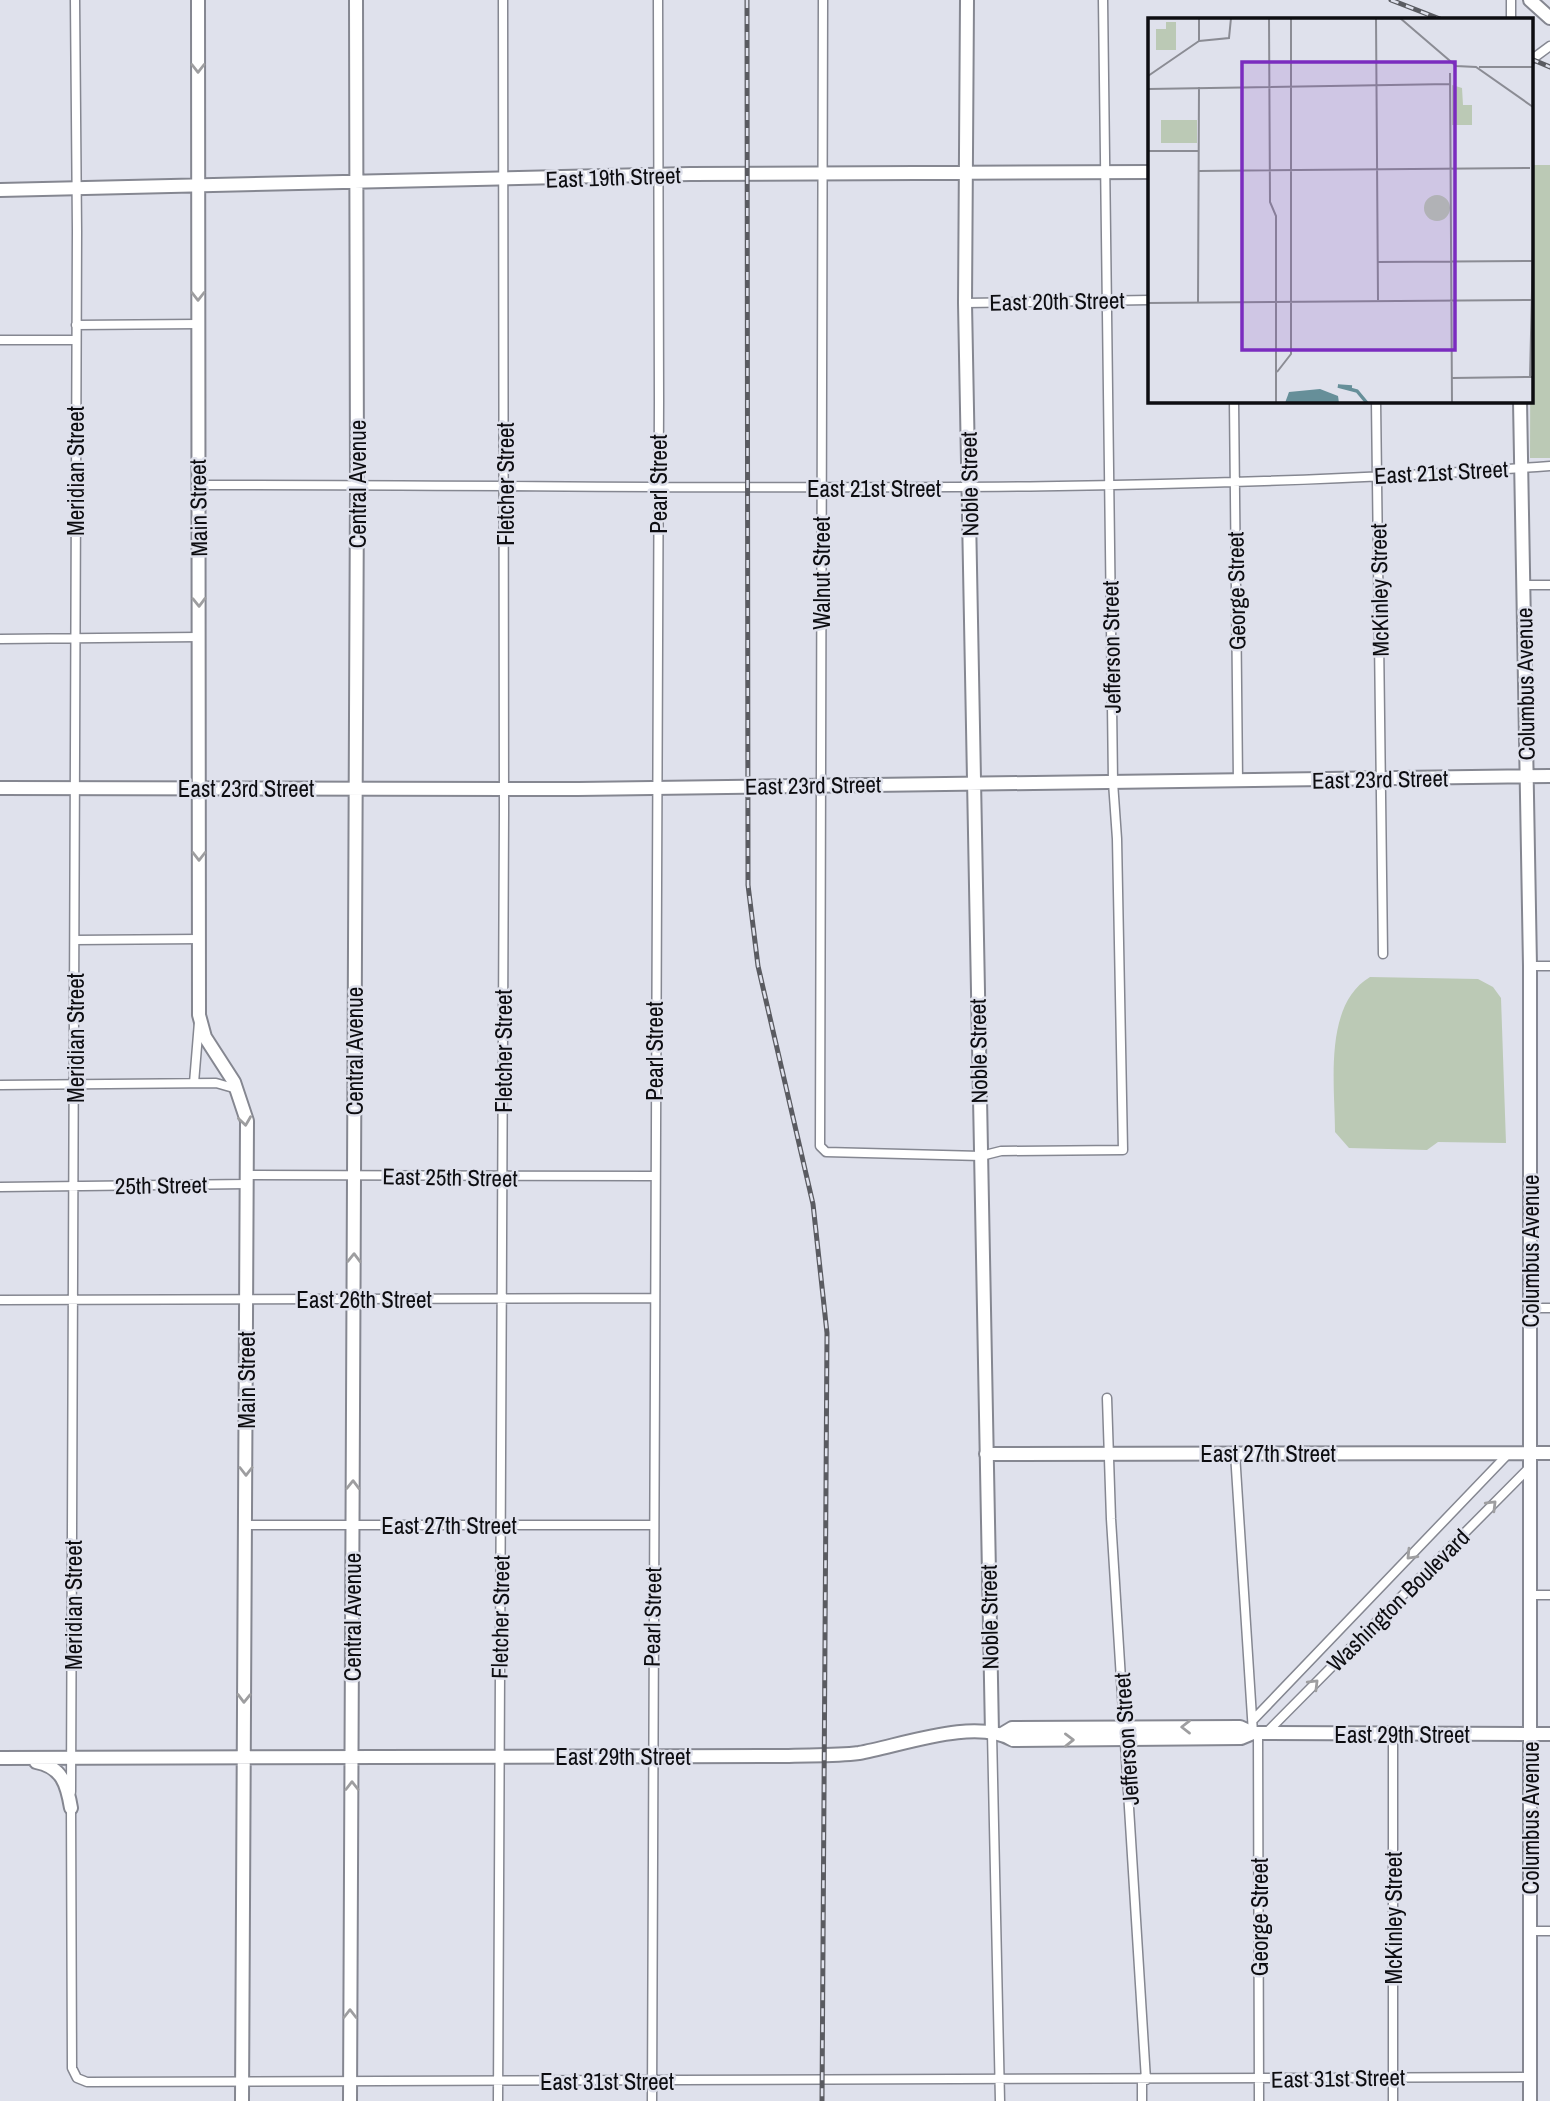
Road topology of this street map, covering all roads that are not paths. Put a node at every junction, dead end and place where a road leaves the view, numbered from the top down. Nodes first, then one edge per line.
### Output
1 (75, 0) edge
2 (198, 0) edge
3 (356, 0) edge
4 (503, 0) edge
5 (658, 0) edge
6 (823, 0) edge
7 (967, 0) edge
8 (1103, 0) edge
9 (1510, 0) edge
10 (1530, 0) edge
11 (1511, 18) edge
12 (1550, 18) edge
13 (1550, 46) edge
14 (1532, 59) edge
15 (1105, 172) junction
16 (1148, 172) edge
17 (659, 175) junction
18 (964, 175) junction
19 (821, 176) junction
20 (505, 181) junction
21 (357, 184) junction
22 (198, 188) junction
23 (0, 190) edge
24 (77, 190) junction
25 (1106, 300) junction
26 (1148, 300) edge
27 (965, 303) junction
28 (198, 324) junction
29 (76, 325) junction
30 (0, 340) edge
31 (76, 340) junction
32 (1234, 402) edge
33 (1376, 402) edge
34 (1520, 402) edge
35 (1550, 466) edge
36 (1522, 468) junction
37 (1378, 475) junction
38 (1235, 482) junction
39 (197, 485) junction
40 (357, 485) junction
41 (505, 486) junction
42 (1109, 487) junction
43 (658, 488) junction
44 (821, 488) junction
45 (969, 488) junction
46 (1524, 585) junction
47 (1550, 585) edge
48 (75, 638) junction
49 (199, 638) junction
50 (0, 639) edge
51 (1527, 776) junction
52 (1550, 776) edge
53 (1381, 779) junction
54 (1113, 782) junction
55 (1238, 782) junction
56 (974, 784) junction
57 (820, 785) junction
58 (0, 788) edge
59 (75, 788) junction
60 (199, 788) junction
61 (656, 788) junction
62 (356, 789) junction
63 (504, 789) junction
64 (200, 939) junction
65 (75, 940) junction
66 (1383, 954) dead end
67 (1530, 966) junction
68 (1550, 966) edge
69 (199, 1015) junction
70 (194, 1083) junction
71 (75, 1084) junction
72 (0, 1085) edge
73 (237, 1090) junction
74 (981, 1156) junction
75 (354, 1175) junction
76 (654, 1176) junction
77 (502, 1178) junction
78 (247, 1180) junction
79 (75, 1186) junction
80 (0, 1187) edge
81 (502, 1298) junction
82 (654, 1298) junction
83 (246, 1299) junction
84 (353, 1299) junction
85 (0, 1300) edge
86 (74, 1300) junction
87 (1530, 1308) junction
88 (1550, 1308) edge
89 (1107, 1398) dead end
90 (1236, 1453) junction
91 (1509, 1453) junction
92 (1530, 1453) junction
93 (1550, 1453) edge
94 (986, 1454) junction
95 (1108, 1454) junction
96 (1530, 1467) junction
97 (246, 1525) junction
98 (352, 1525) junction
99 (501, 1525) junction
100 (653, 1525) junction
101 (1530, 1595) junction
102 (1550, 1595) edge
103 (1258, 1729) junction
104 (997, 1733) junction
105 (1126, 1733) junction
106 (1530, 1734) junction
107 (1550, 1734) edge
108 (1394, 1735) junction
109 (243, 1756) junction
110 (499, 1756) junction
111 (651, 1756) junction
112 (352, 1757) junction
113 (4, 1758) edge
114 (71, 1758) junction
115 (71, 1808) junction
116 (1530, 1931) junction
117 (1550, 1931) edge
118 (75, 2076) joint
119 (1530, 2077) junction
120 (1393, 2078) junction
121 (1259, 2079) junction
122 (999, 2080) junction
123 (1144, 2080) junction
124 (498, 2081) junction
125 (652, 2081) junction
126 (242, 2082) junction
127 (350, 2082) junction
128 (242, 2101) edge
129 (350, 2101) edge
130 (498, 2101) edge
131 (652, 2101) edge
132 (1000, 2101) edge
133 (1142, 2101) edge
134 (1259, 2101) edge
135 (1393, 2101) edge
136 (1530, 2101) edge

1 - 24 street, Meridian Street
2 -> 22 street, Main Street
3 - 21 street, Central Avenue
4 - 20 street, Fletcher Street
5 - 17 street, Pearl Street
6 - 19 street, Walnut Street
7 - 18 street, Noble Street
8 - 15 street, Jefferson Street
9 - 11 street
10 - 12 street
13 - 14 street
15 - 16 street, East 19th Street
15 - 18 street, East 19th Street
15 - 25 street, Jefferson Street
17 - 19 street, East 19th Street
17 - 20 street, East 19th Street
17 - 43 street, Pearl Street
18 - 19 street, East 19th Street
18 - 27 street, Noble Street
19 - 44 street, Walnut Street
20 - 21 street, East 19th Street
20 - 41 street, Fletcher Street
21 - 22 street, East 19th Street
21 - 40 street, Central Avenue
22 - 24 street, East 19th Street
22 -> 28 street, Main Street
23 - 24 street, East 19th Street
24 - 29 street, Meridian Street
25 - 26 street, East 20th Street
25 - 27 street, East 20th Street
25 - 42 street, Jefferson Street
27 - 45 street, Noble Street
28 - 29 street
28 - 39 street, Main Street
29 - 31 street, Meridian Street
30 - 31 street
31 - 48 street, Meridian Street
32 - 38 street, George Street
33 - 37 street, McKinley Street
34 - 36 street, Columbus Avenue
35 - 36 street, East 21st Street
36 - 37 street, East 21st Street
36 - 46 street, Columbus Avenue
37 - 38 street, East 21st Street
37 - 53 street, McKinley Street
38 - 42 street, East 21st Street
38 - 55 street, George Street
39 - 40 street, East 21st Street
39 -> 49 street, Main Street
40 - 41 street, East 21st Street
40 - 62 street, Central Avenue
41 - 43 street, East 21st Street
41 - 63 street, Fletcher Street
42 - 45 street, East 21st Street
42 - 54 street, Jefferson Street
43 - 44 street, East 21st Street
43 - 61 street, Pearl Street
44 - 45 street, East 21st Street
44 - 57 street, Walnut Street
45 - 56 street, Noble Street
46 - 47 street
46 - 51 street, Columbus Avenue
48 - 49 street
48 - 50 street
48 - 59 street, Meridian Street
49 - 60 street, Main Street
51 - 52 street, East 23rd Street
51 - 53 street, East 23rd Street
51 - 67 street, Columbus Avenue
53 - 55 street, East 23rd Street
53 - 66 street, McKinley Street
54 - 55 street, East 23rd Street
54 - 56 street, East 23rd Street
54 - 74 street, Jefferson Street
56 - 57 street, East 23rd Street
56 - 74 street, Noble Street
57 - 61 street, East 23rd Street
57 - 74 street, Walnut Street
58 - 59 street, East 23rd Street
59 - 60 street, East 23rd Street
59 - 65 street, Meridian Street
60 - 62 street, East 23rd Street
60 -> 64 street, Main Street
61 - 63 street, East 23rd Street
61 - 76 street, Pearl Street
62 - 63 street, East 23rd Street
62 - 75 street, Central Avenue
63 - 77 street, Fletcher Street
64 - 65 street
64 - 69 street, Main Street
65 - 71 street, Meridian Street
67 - 68 street
67 - 87 street, Columbus Avenue
69 - 70 street, Main Street
69 - 73 street, Main Street
70 - 71 street
70 - 73 street
71 - 72 street
71 - 79 street, Meridian Street
73 -> 78 street, Main Street
74 - 94 street, Noble Street
75 - 77 street, East 25th Street
75 - 78 street, East 25th Street
84 -> 75 street, Central Avenue
76 - 77 street, East 25th Street
76 - 82 street, Pearl Street
77 - 81 street, Fletcher Street
78 - 79 street, 25th Street
78 - 83 street, Main Street
79 - 80 street, 25th Street
79 - 86 street, Meridian Street
81 - 82 street, East 26th Street
81 - 84 street, East 26th Street
81 - 99 street, Fletcher Street
82 - 100 street, Pearl Street
83 - 84 street, East 26th Street
83 - 86 street, East 26th Street
83 -> 97 street, Main Street
98 -> 84 street, Central Avenue
85 - 86 street, East 26th Street
86 - 114 street, Meridian Street
87 - 88 street
87 - 92 street, Columbus Avenue
89 - 95 street, Jefferson Street
90 - 91 street, East 27th Street
90 - 95 street, East 27th Street
90 - 103 street, George Street
91 - 92 street, East 27th Street
91 -> 103 street, Washington Boulevard
92 - 93 street, East 27th Street
92 - 96 street, Columbus Avenue
94 - 95 street, East 27th Street
94 - 104 street, Noble Street
95 - 105 street, Jefferson Street
96 - 101 street, Columbus Avenue
103 -> 96 street, Washington Boulevard
97 - 98 street, East 27th Street
97 -> 109 street, Main Street
98 - 99 street, East 27th Street
98 - 112 street, Central Avenue
99 - 100 street, East 27th Street
99 - 110 street, Fletcher Street
100 - 111 street, Pearl Street
101 - 102 street
101 - 106 street, Columbus Avenue
103 - 105 street, East 29th Street
103 - 108 street, East 29th Street
103 - 121 street, George Street
104 - 105 street, East 29th Street
104 - 111 street, East 29th Street
104 - 122 street, Noble Street
105 - 123 street, Jefferson Street
106 - 107 street, East 29th Street
106 - 108 street, East 29th Street
106 - 116 street, Columbus Avenue
108 - 120 street, McKinley Street
109 - 112 street, East 29th Street
109 - 114 street, East 29th Street
109 - 126 street, Main Street
110 - 111 street, East 29th Street
110 - 112 street, East 29th Street
110 - 124 street, Fletcher Street
111 - 125 street, Pearl Street
127 -> 112 street, Central Avenue
113 - 114 street, East 29th Street
113 - 115 street
114 - 115 street, Meridian Street
115 - 118 street, Meridian Street
116 - 117 street
116 - 119 street, Columbus Avenue
118 - 126 street, East 31st Street
119 - 120 street, East 31st Street
119 - 136 street, Columbus Avenue
120 - 121 street, East 31st Street
120 - 135 street, McKinley Street
121 - 123 street, East 31st Street
121 - 134 street, George Street
122 - 123 street, East 31st Street
122 - 125 street, East 31st Street
122 - 132 street, Noble Street
123 - 133 street, Jefferson Street
124 - 125 street, East 31st Street
124 - 127 street, East 31st Street
124 - 130 street, Fletcher Street
125 - 131 street, Pearl Street
126 - 127 street, East 31st Street
126 - 128 street
127 - 129 street, Central Avenue

